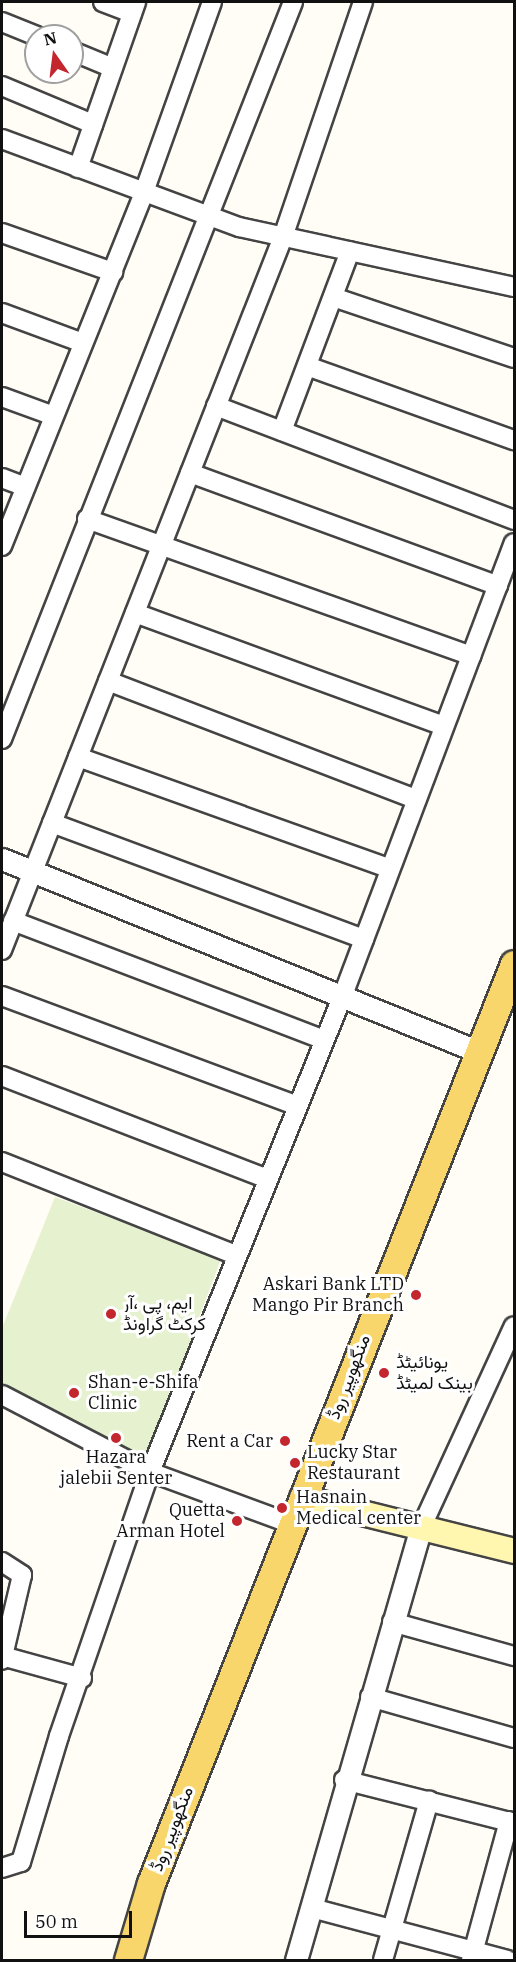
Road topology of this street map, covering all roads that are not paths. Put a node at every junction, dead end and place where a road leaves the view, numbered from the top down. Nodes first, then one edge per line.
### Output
1 (103, 2) edge
2 (212, 2) edge
3 (293, 2) edge
4 (363, 2) edge
5 (134, 7) edge
6 (2, 22) edge
7 (24, 31) edge
8 (84, 56) edge
9 (113, 68) junction
10 (2, 86) edge
11 (93, 124) junction
12 (2, 140) edge
13 (78, 168) junction
14 (144, 192) junction
15 (211, 217) junction
16 (2, 233) edge
17 (284, 237) junction
18 (350, 251) junction
19 (113, 272) junction
20 (514, 287) edge
21 (333, 297) junction
22 (2, 313) edge
23 (83, 343) junction
24 (514, 358) edge
25 (307, 366) junction
26 (2, 397) edge
27 (216, 406) junction
28 (54, 416) junction
29 (282, 431) junction
30 (514, 440) edge
31 (190, 473) junction
32 (2, 478) edge
33 (25, 487) junction
34 (87, 519) junction
35 (514, 520) edge
36 (514, 543) edge
37 (2, 546) edge
38 (162, 546) junction
39 (498, 585) junction
40 (135, 613) junction
41 (471, 656) junction
42 (108, 681) junction
43 (444, 726) junction
44 (2, 739) edge
45 (78, 757) junction
46 (416, 799) junction
47 (52, 823) junction
48 (2, 859) edge
49 (390, 869) junction
50 (33, 871) junction
51 (13, 921) junction
52 (364, 939) junction
53 (2, 950) edge
54 (514, 964) edge
55 (343, 995) junction
56 (2, 996) edge
57 (324, 1040) junction
58 (477, 1051) junction
59 (2, 1076) edge
60 (297, 1106) junction
61 (2, 1162) edge
62 (267, 1179) junction
63 (236, 1255) junction
64 (514, 1326) edge
65 (2, 1395) edge
66 (150, 1472) junction
67 (302, 1498) junction
68 (291, 1524) junction
69 (421, 1528) junction
70 (514, 1551) edge
71 (2, 1562) edge
72 (392, 1622) junction
73 (514, 1656) edge
74 (2, 1657) edge
75 (82, 1678) junction
76 (370, 1696) junction
77 (514, 1738) edge
78 (344, 1780) junction
79 (429, 1801) junction
80 (512, 1822) edge
81 (2, 1868) edge
82 (312, 1908) junction
83 (391, 1929) junction
84 (472, 1956) edge
85 (128, 1960) edge
86 (296, 1960) edge
87 (383, 1960) edge
88 (507, 1960) edge

1 - 5 street
2 - 14 street
3 - 15 street
4 - 17 street
5 - 9 street
6 - 7 street
8 - 9 street
9 - 11 street
10 - 11 street
11 - 13 street
12 - 13 street
13 - 14 street
14 - 15 street
14 - 19 street
15 - 17 street
15 - 34 street
16 - 19 street
17 - 18 street
17 - 27 street
18 - 20 street
18 - 21 street
19 - 23 street
21 - 24 street
21 - 25 street
22 - 23 street
23 - 28 street
25 - 29 street
25 - 30 street
26 - 28 street
27 - 29 street
27 - 31 street
28 - 33 street
29 - 35 street
31 - 38 street
31 - 39 street
32 - 33 street
33 - 37 street
34 - 38 street
34 - 44 street
36 - 39 street
38 - 40 street
38 - 41 street
39 - 41 street
40 - 42 street
40 - 43 street
41 - 43 street
42 - 45 street
42 - 46 street
43 - 46 street
45 - 47 street
45 - 49 street
46 - 49 street
47 - 50 street
47 - 52 street
48 - 50 street
49 - 52 street
50 - 51 street
50 - 55 street
51 - 53 street
51 - 57 street
52 - 55 street
54 - 58 main road, منگھوپیر روڈ
55 - 57 street
55 - 58 street
56 - 60 street
57 - 60 street
58 - 67 main road, منگھوپیر روڈ
59 - 62 street
60 - 62 street
61 - 63 street
62 - 63 street
63 - 66 street
64 - 69 street
65 - 66 street
66 - 68 street
66 - 75 street
67 - 68 main road, منگھوپیر روڈ
67 - 69 main road
68 - 85 main road, منگھوپیر روڈ
69 - 70 main road
69 - 72 street
71 - 74 street
72 - 73 street
72 - 76 street
74 - 75 street
75 - 81 street
76 - 77 street
76 - 78 street
78 - 79 street
78 - 82 street
79 - 80 street
79 - 83 street
80 - 84 street
82 - 83 street
82 - 86 street
83 - 84 street
83 - 87 street
84 - 88 street

